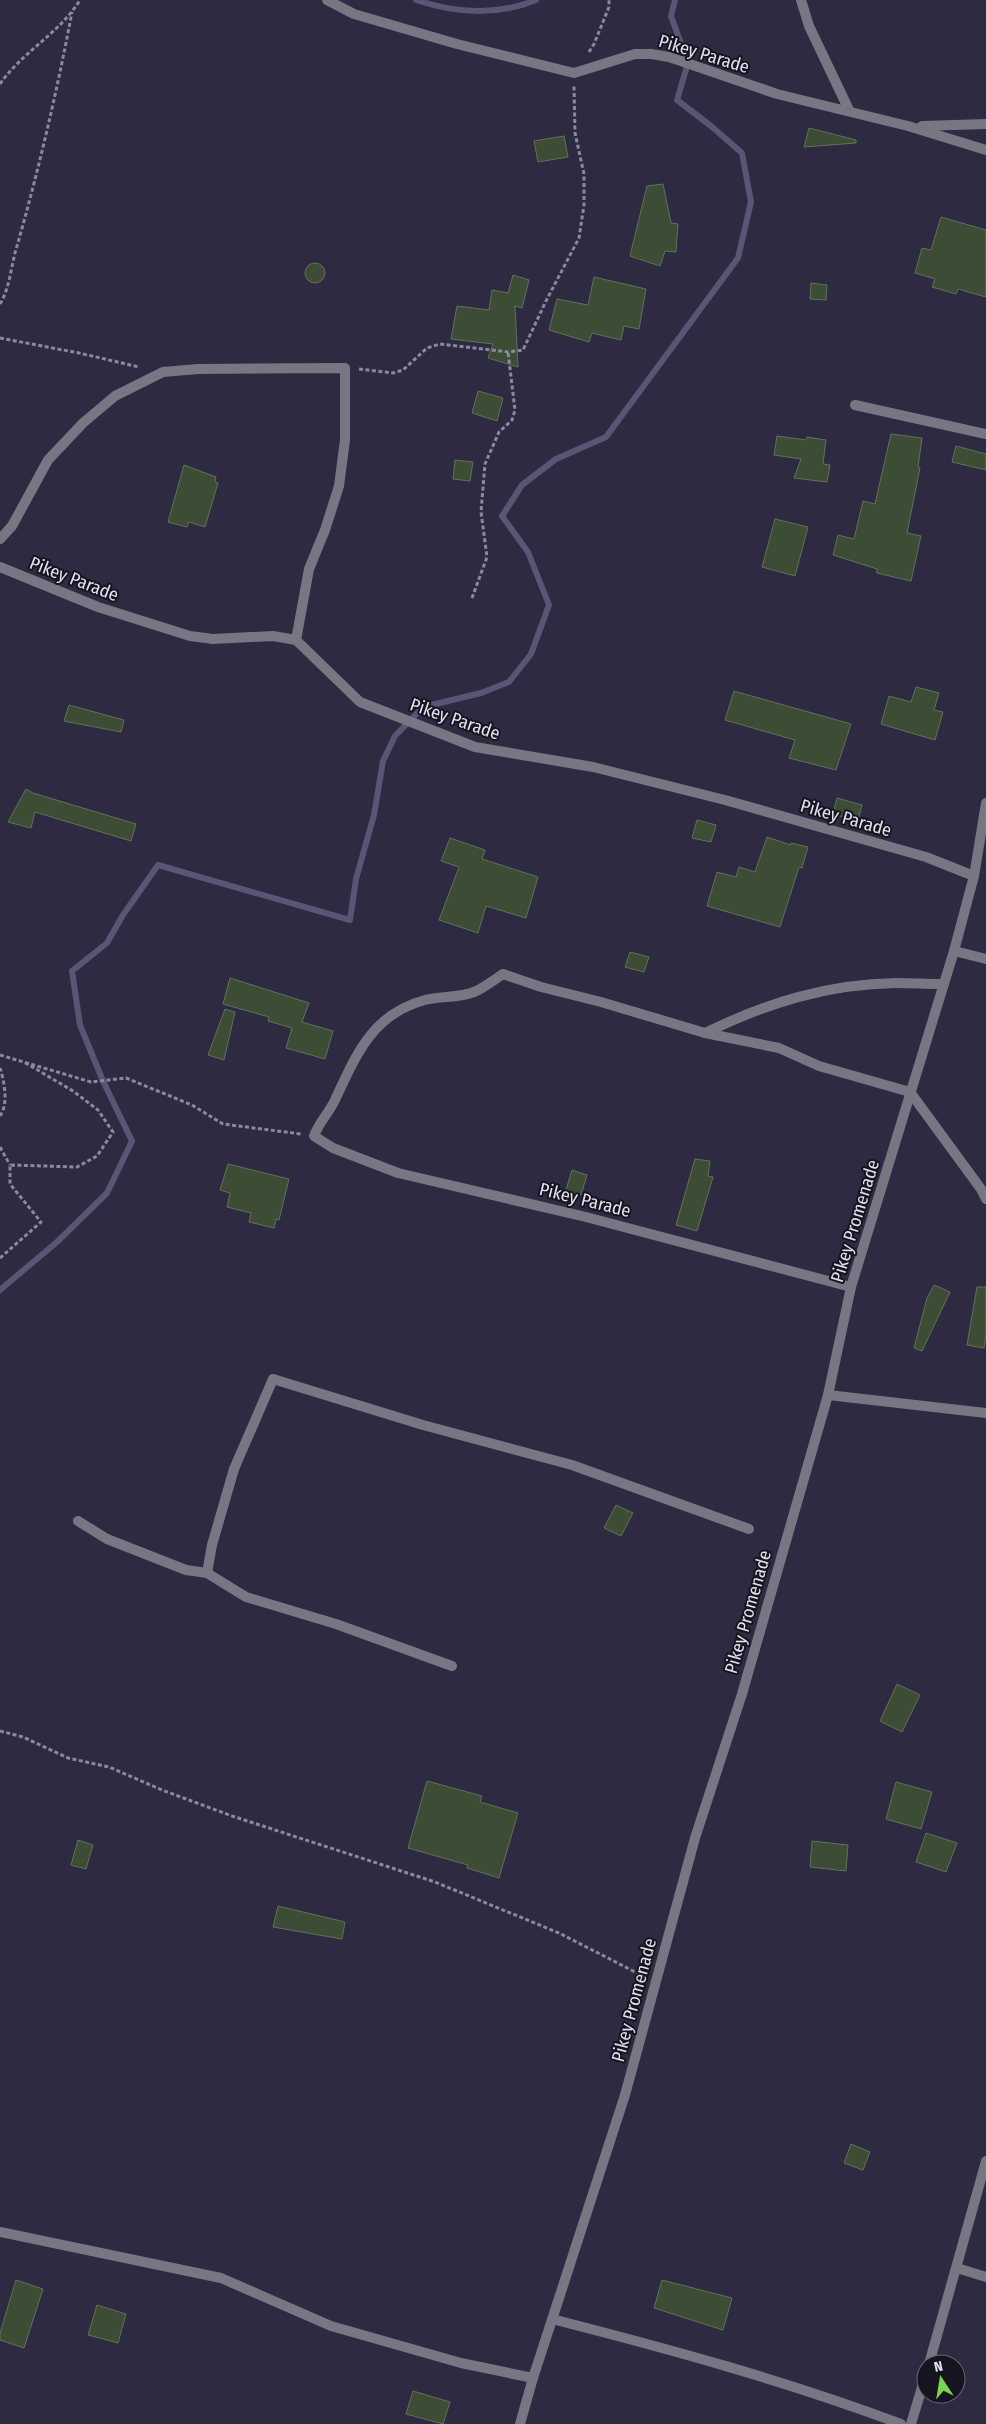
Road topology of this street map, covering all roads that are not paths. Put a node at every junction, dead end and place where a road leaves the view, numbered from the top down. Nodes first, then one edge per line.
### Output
1 (327, 0) edge
2 (801, 0) edge
3 (849, 110) junction
4 (986, 124) edge
5 (908, 126) junction
6 (986, 150) edge
7 (855, 405) dead end
8 (986, 434) edge
9 (0, 539) edge
10 (0, 567) edge
11 (296, 640) junction
12 (986, 803) edge
13 (974, 876) junction
14 (954, 951) junction
15 (986, 959) edge
16 (942, 984) junction
17 (705, 1033) junction
18 (910, 1092) junction
19 (986, 1199) edge
20 (851, 1287) junction
21 (828, 1395) junction
22 (986, 1413) edge
23 (78, 1522) dead end
24 (749, 1529) dead end
25 (207, 1573) junction
26 (452, 1666) dead end
27 (986, 2161) edge
28 (0, 2232) edge
29 (957, 2268) junction
30 (986, 2277) edge
31 (552, 2319) junction
32 (932, 2354) edge
33 (533, 2378) junction
34 (917, 2404) edge
35 (520, 2424) edge
36 (901, 2424) edge
37 (911, 2424) edge

1 - 3 street, Pikey Parade
2 - 3 street
3 - 5 street, Pikey Parade
4 - 5 street
5 - 6 street, Pikey Parade
7 - 8 street
9 - 11 street
10 - 11 street, Pikey Parade
11 - 13 street, Pikey Parade
12 - 13 street, Pikey Promenade
13 - 14 street, Pikey Promenade
14 - 15 street
14 - 16 street, Pikey Promenade
16 - 17 street
16 - 18 street, Pikey Promenade
17 - 18 street
17 - 20 street, Pikey Parade
18 - 19 street
18 - 20 street, Pikey Promenade
20 - 21 street, Pikey Promenade
21 - 22 street
21 - 31 street, Pikey Promenade
23 - 25 street
24 - 25 street
25 - 26 street
27 - 29 street
28 - 33 street
29 - 30 street
29 - 32 street
31 - 33 street, Pikey Promenade
31 - 36 street
33 - 35 street, Pikey Promenade
34 - 37 street

